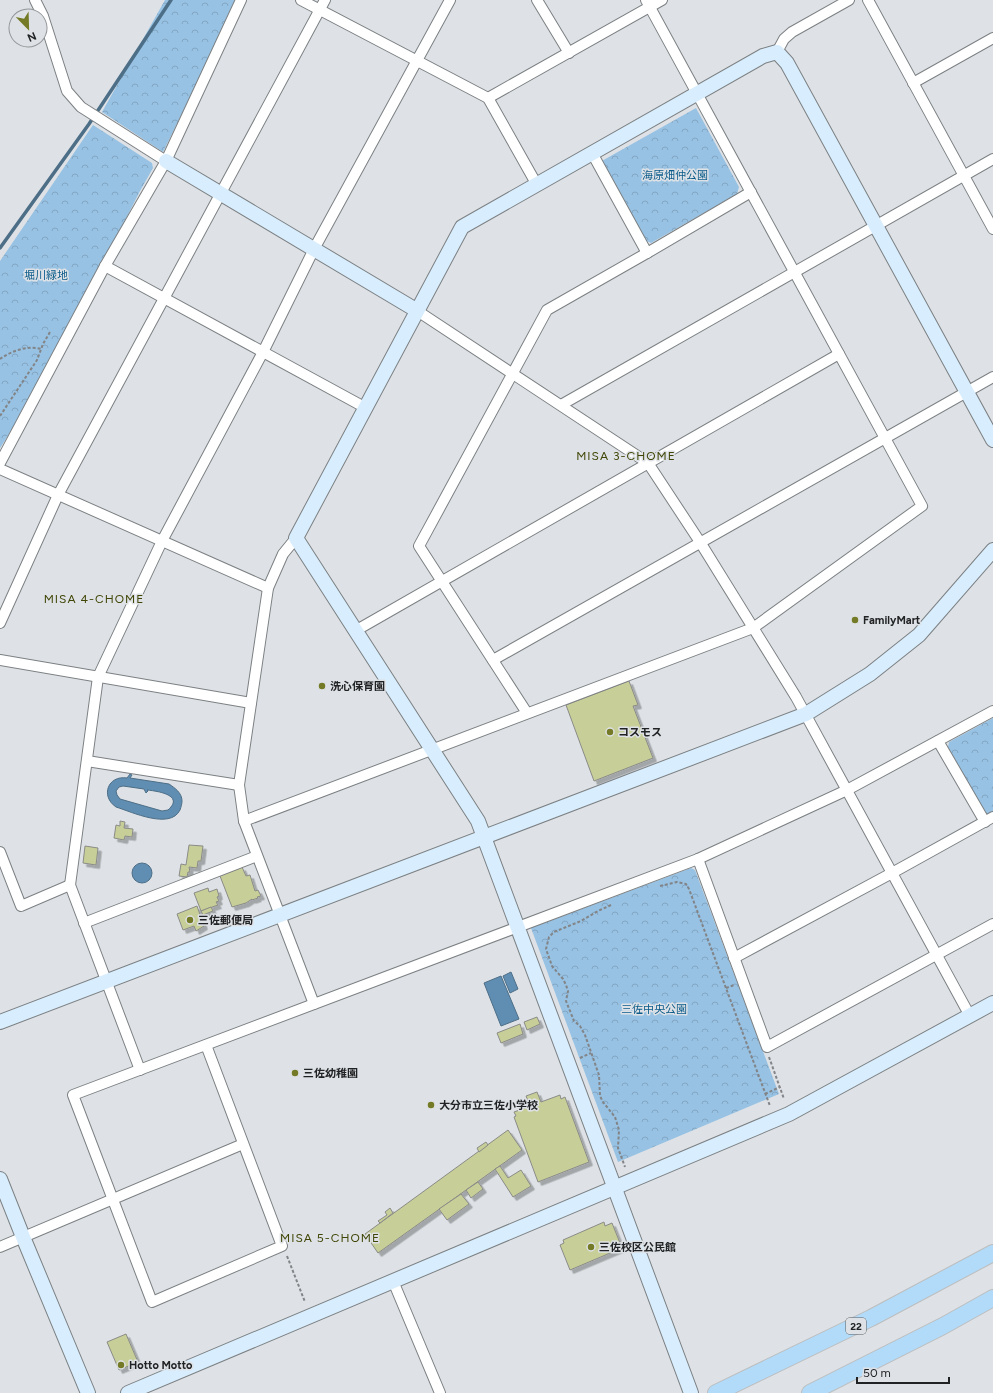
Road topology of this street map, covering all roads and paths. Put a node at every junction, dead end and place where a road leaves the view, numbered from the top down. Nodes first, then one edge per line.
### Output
1 (35, 0) edge
2 (241, 0) edge
3 (300, 0) edge
4 (325, 0) edge
5 (450, 0) edge
6 (538, 0) edge
7 (662, 0) edge
8 (849, 0) edge
9 (868, 0) edge
10 (648, 3) edge
11 (320, 10) junction
12 (993, 38) edge
13 (569, 52) junction
14 (777, 52) junction
15 (417, 61) junction
16 (913, 83) junction
17 (697, 94) junction
18 (488, 98) junction
19 (592, 153) junction
20 (993, 159) edge
21 (166, 161) junction
22 (964, 176) junction
23 (537, 185) junction
24 (751, 192) junction
25 (221, 194) junction
26 (876, 226) junction
27 (993, 230) edge
28 (314, 249) junction
29 (647, 253) junction
30 (105, 266) junction
31 (794, 272) junction
32 (165, 299) junction
33 (416, 310) junction
34 (50, 332) dead end
35 (41, 349) junction
36 (263, 352) junction
37 (839, 354) junction
38 (0, 359) edge
39 (512, 373) junction
40 (993, 376) edge
41 (967, 392) junction
42 (561, 405) junction
43 (366, 408) junction
44 (0, 416) edge
45 (885, 438) junction
46 (993, 440) edge
47 (0, 463) edge
48 (648, 463) junction
49 (0, 469) edge
50 (58, 495) junction
51 (296, 538) junction
52 (162, 541) junction
53 (700, 542) junction
54 (993, 550) edge
55 (442, 582) junction
56 (268, 588) junction
57 (0, 623) edge
58 (753, 628) junction
59 (356, 631) junction
60 (0, 660) edge
61 (493, 660) junction
62 (98, 677) junction
63 (251, 703) junction
64 (993, 711) edge
65 (527, 713) junction
66 (806, 714) junction
67 (938, 741) junction
68 (432, 750) junction
69 (87, 761) junction
70 (239, 785) junction
71 (847, 790) junction
72 (989, 820) edge
73 (244, 821) junction
74 (484, 837) junction
75 (0, 852) edge
76 (257, 856) junction
77 (698, 859) junction
78 (892, 874) junction
79 (70, 885) junction
80 (654, 888) dead end
81 (615, 903) dead end
82 (279, 915) junction
83 (84, 923) junction
84 (993, 924) edge
85 (517, 927) junction
86 (936, 955) junction
87 (734, 958) junction
88 (106, 981) junction
89 (993, 1003) edge
90 (314, 1004) junction
91 (970, 1016) junction
92 (0, 1022) edge
93 (206, 1045) junction
94 (767, 1047) junction
95 (591, 1053) junction
96 (577, 1059) dead end
97 (140, 1070) junction
98 (780, 1087) junction
99 (765, 1094) junction
100 (784, 1099) dead end
101 (770, 1106) dead end
102 (243, 1144) junction
103 (625, 1166) dead end
104 (0, 1179) edge
105 (614, 1188) junction
106 (113, 1199) junction
107 (23, 1237) junction
108 (282, 1246) junction
109 (0, 1247) edge
110 (993, 1254) edge
111 (393, 1282) junction
112 (993, 1298) edge
113 (305, 1302) dead end
114 (88, 1393) edge
115 (128, 1393) edge
116 (440, 1393) edge
117 (691, 1393) edge
118 (716, 1393) edge
119 (810, 1393) edge

1 - 21 street
2 - 21 street
3 - 11 street
4 - 11 street
5 - 15 street
6 - 13 street
7 - 10 street
8 - 14 street
9 - 16 street
10 - 13 street
10 - 17 street
11 - 15 street
11 - 25 street
12 - 16 street
13 - 18 street
14 - 17 street
14 - 26 street
15 - 18 street
15 - 28 street
16 - 22 street
17 - 19 street
17 - 24 street
18 - 23 street
19 - 23 street
19 - 29 street
20 - 22 street
21 - 25 street
21 - 30 street
22 - 26 street
22 - 27 street
23 - 33 street
24 - 29 street
24 - 31 street
25 - 28 street
25 - 32 street
26 - 31 street
26 - 41 street
28 - 33 street
28 - 36 street
29 - 39 street
30 - 32 street
30 - 47 street
31 - 37 street
31 - 42 street
32 - 36 street
32 - 50 street
33 - 39 street
33 - 43 street
34 - 35 path
35 - 38 path
35 - 44 path
36 - 43 street
36 - 52 street
37 - 45 street
37 - 48 street
39 - 42 street
39 - 55 street
40 - 41 street
41 - 45 street
41 - 46 street
42 - 48 street
43 - 51 street
45 - 53 street
45 - 58 street
48 - 53 street
48 - 55 street
49 - 50 street
50 - 52 street
50 - 57 street
51 - 56 street
51 - 59 street
52 - 56 street
52 - 62 street
53 - 58 street
53 - 61 street
54 - 66 street
55 - 59 street
55 - 61 street
56 - 63 street
58 - 65 street
58 - 66 street
59 - 68 street
60 - 62 street
61 - 65 street
62 - 63 street
62 - 69 street
63 - 70 street
64 - 67 street
65 - 68 street
66 - 71 street
66 - 74 street
67 - 71 street
67 - 72 street
68 - 73 street
68 - 74 street
69 - 70 street
69 - 79 street
70 - 73 street
71 - 77 street
71 - 78 street
72 - 78 street
73 - 76 street
74 - 82 street
74 - 85 street
75 - 79 street
76 - 82 street
76 - 83 street
77 - 85 street
77 - 87 street
78 - 86 street
78 - 87 street
79 - 83 street
80 - 99 path
81 - 95 path
82 - 88 street
82 - 90 street
83 - 88 street
84 - 86 street
85 - 90 street
85 - 105 street
86 - 91 street
86 - 94 street
87 - 94 street
88 - 92 street
88 - 97 street
89 - 91 street
90 - 93 street
91 - 105 street
93 - 97 street
93 - 102 street
94 - 98 path
95 - 96 path
95 - 103 path
97 - 106 street
98 - 99 path
98 - 100 path
99 - 101 path
102 - 106 street
102 - 108 street
104 - 107 street
105 - 111 street
105 - 117 street
106 - 107 street
106 - 108 street
107 - 109 street
107 - 114 street
108 - 113 path
110 - 118 main road, 22
111 - 115 street
111 - 116 street
112 - 119 main road

